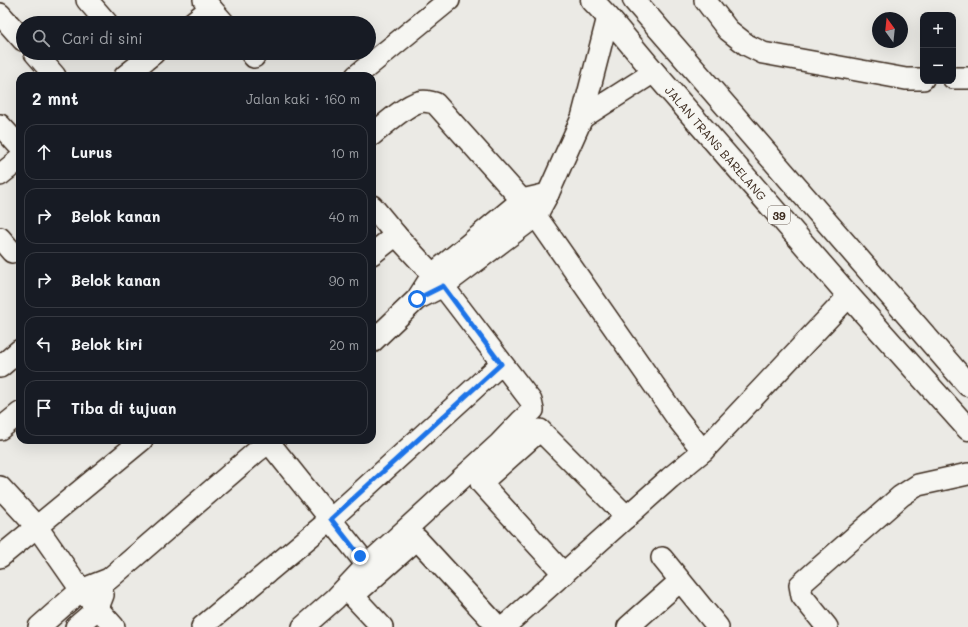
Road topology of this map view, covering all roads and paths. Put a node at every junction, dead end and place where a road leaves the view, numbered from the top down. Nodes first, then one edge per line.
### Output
1 (87, 0) edge
2 (449, 0) edge
3 (592, 0) edge
4 (634, 0) edge
5 (705, 0) edge
6 (213, 10) edge
7 (0, 14) edge
8 (101, 16) edge
9 (203, 16) edge
10 (608, 17) junction
11 (16, 32) edge
12 (41, 60) edge
13 (139, 60) edge
14 (376, 60) edge
15 (376, 60) edge
16 (52, 72) edge
17 (129, 72) edge
18 (361, 72) edge
19 (654, 72) junction
20 (956, 78) edge
21 (968, 78) edge
22 (920, 79) edge
23 (582, 118) junction
24 (0, 125) edge
25 (376, 132) edge
26 (16, 143) edge
27 (16, 162) edge
28 (0, 175) edge
29 (548, 194) junction
30 (522, 200) junction
31 (376, 211) edge
32 (536, 216) junction
33 (396, 236) junction
34 (376, 251) edge
35 (438, 280) junction
36 (849, 296) junction
37 (376, 338) edge
38 (16, 353) edge
39 (501, 364) junction
40 (0, 367) edge
41 (968, 385) edge
42 (16, 416) edge
43 (0, 429) edge
44 (968, 429) edge
45 (137, 444) edge
46 (266, 444) edge
47 (272, 444) edge
48 (703, 451) junction
49 (968, 474) edge
50 (0, 487) edge
51 (627, 517) junction
52 (331, 519) junction
53 (37, 527) junction
54 (0, 557) edge
55 (662, 558) dead end
56 (367, 565) junction
57 (564, 574) junction
58 (109, 579) junction
59 (680, 581) junction
60 (81, 590) junction
61 (98, 608) junction
62 (39, 627) edge
63 (76, 627) edge
64 (114, 627) edge
65 (202, 627) edge
66 (303, 627) edge
67 (382, 627) edge
68 (498, 627) edge
69 (504, 627) edge
70 (628, 627) edge
71 (718, 627) edge
72 (826, 627) edge

1 - 8 street
2 - 14 street
3 - 10 highway, JALAN TRANS BARELANG / 39
4 - 41 highway, 39
5 - 22 street
6 - 9 street
7 - 11 street
10 - 19 highway, JALAN TRANS BARELANG / 39
10 - 23 street
12 - 16 street
13 - 17 street
15 - 18 street
19 - 23 street
19 - 36 highway, JALAN TRANS BARELANG / 39
20 - 21 street
23 - 29 street
24 - 26 street
25 - 30 street
27 - 28 street
29 - 30 street
29 - 32 street
30 - 32 street
30 - 35 street
31 - 33 street
32 - 35 street
32 - 48 street
33 - 34 street
33 - 35 street
35 - 37 street
35 - 39 street
36 - 44 highway, JALAN TRANS BARELANG / 39
36 - 48 street
38 - 40 street
39 - 52 street
39 - 56 street
42 - 43 street
45 - 53 street
46 - 58 street
47 - 52 street
48 - 51 street
49 - 72 street
50 - 53 street
51 - 57 street
51 - 57 street
52 - 56 street
52 - 65 street
53 - 54 street
53 - 60 street
55 - 59 street
56 - 66 street
57 - 69 street
58 - 60 street
58 - 61 street
59 - 70 street
59 - 71 street
60 - 61 street
60 - 62 street
61 - 63 street
61 - 64 street
67 - 68 street

